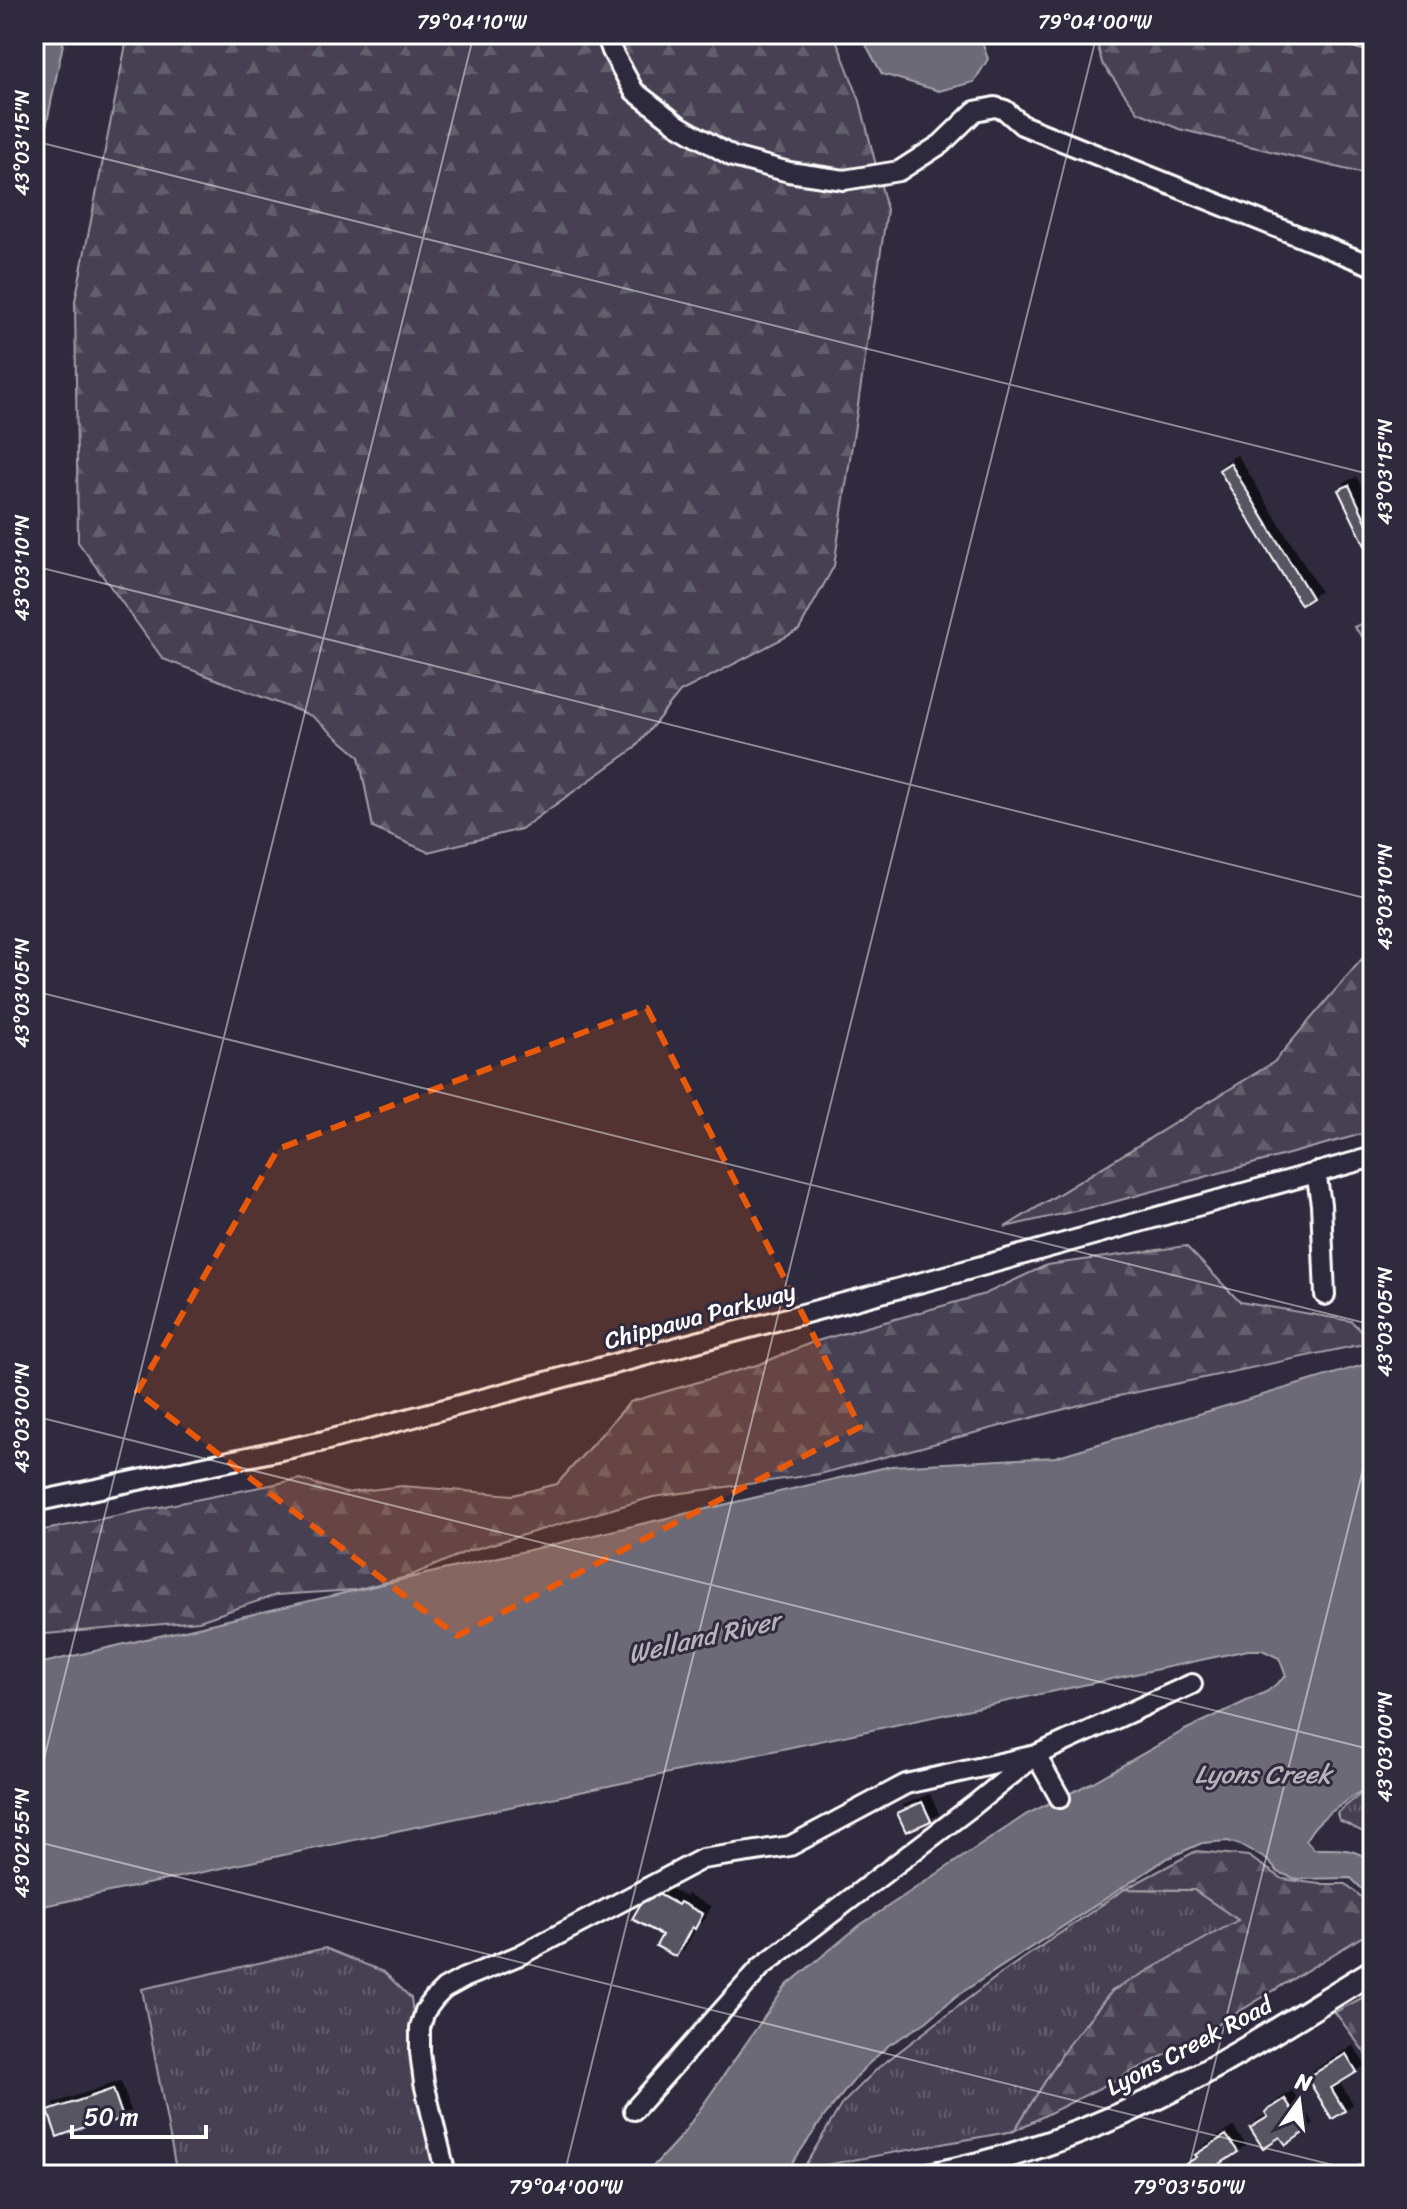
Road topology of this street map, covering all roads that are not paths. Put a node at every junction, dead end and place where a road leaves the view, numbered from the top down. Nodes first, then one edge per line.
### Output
1 (606, 34) edge
2 (1373, 266) edge
3 (1373, 1157) edge
4 (1316, 1172) junction
5 (1325, 1295) dead end
6 (34, 1502) edge
7 (1192, 1684) dead end
8 (1036, 1755) junction
9 (1060, 1798) dead end
10 (1373, 1971) edge
11 (634, 2110) dead end
12 (978, 2170) edge
13 (446, 2175) edge
14 (929, 2175) edge

1 - 2 street
3 - 4 street, Chippawa Parkway
4 - 5 street
4 - 6 street, Chippawa Parkway
7 - 8 street
8 - 9 street
8 - 11 street
8 - 13 street
10 - 12 main road, Lyons Creek Road
12 - 14 main road, Lyons Creek Road

